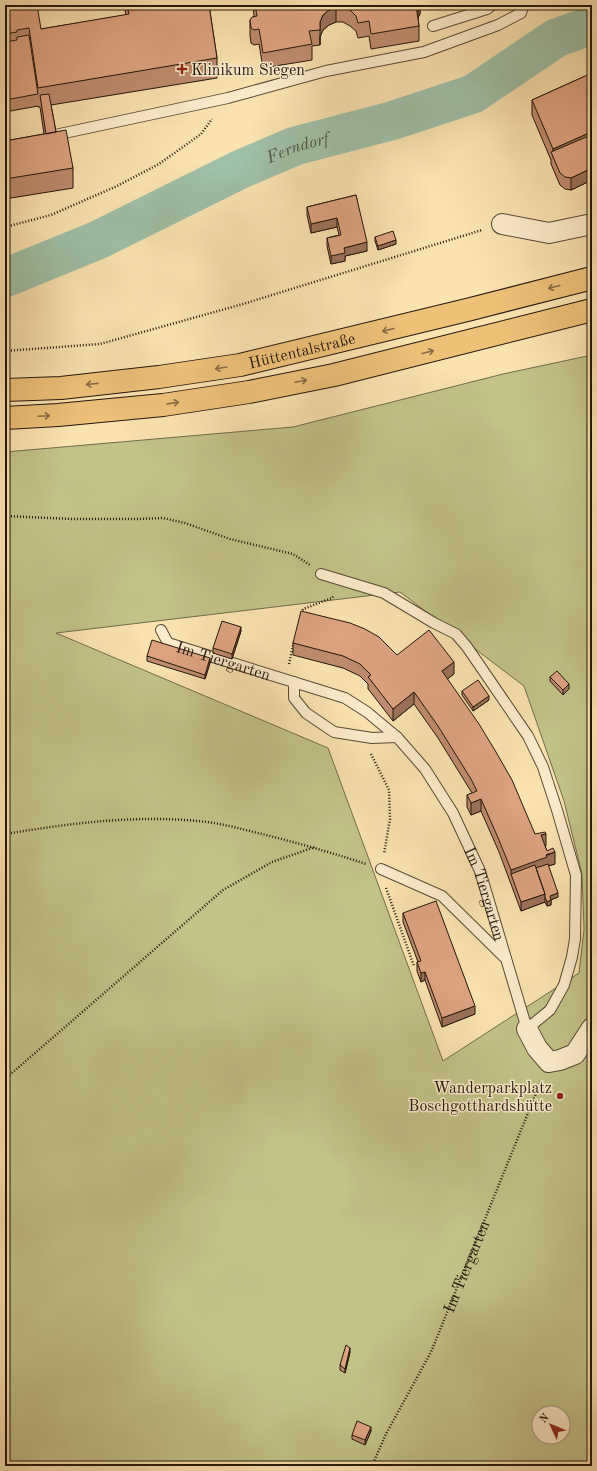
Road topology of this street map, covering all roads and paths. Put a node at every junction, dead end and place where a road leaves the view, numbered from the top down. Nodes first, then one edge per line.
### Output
1 (492, 5) edge
2 (524, 5) edge
3 (433, 26) dead end
4 (228, 98) junction
5 (55, 135) edge
6 (502, 224) joint
7 (592, 224) edge
8 (5, 227) edge
9 (592, 278) edge
10 (592, 310) edge
11 (5, 352) edge
12 (5, 390) edge
13 (5, 418) edge
14 (5, 516) edge
15 (321, 574) joint
16 (342, 580) junction
17 (300, 618) edge
18 (161, 630) dead end
19 (294, 641) edge
20 (290, 656) dead end
21 (294, 682) junction
22 (397, 737) junction
23 (5, 834) edge
24 (315, 847) junction
25 (381, 869) joint
26 (506, 958) junction
27 (592, 1028) edge
28 (527, 1029) junction
29 (549, 1062) junction
30 (5, 1079) edge
31 (372, 1466) edge

1 - 3 lane
2 - 4 lane
4 - 5 lane
4 - 8 path
6 - 7 street
6 - 11 path
9 -> 12 highway, Hüttentalstraße
13 -> 10 highway, Hüttentalstraße
14 - 15 path
15 - 16 lane
16 - 17 path
16 - 28 lane
18 - 21 lane, Im Tiergarten
19 - 20 path
21 - 22 lane, Im Tiergarten
21 - 22 lane
22 - 26 lane, Im Tiergarten
23 - 24 path
24 - 25 path
24 - 30 path
25 - 26 lane
26 - 28 lane, Im Tiergarten
27 - 29 street
28 - 29 street, Im Tiergarten
29 - 31 path, Im Tiergarten

